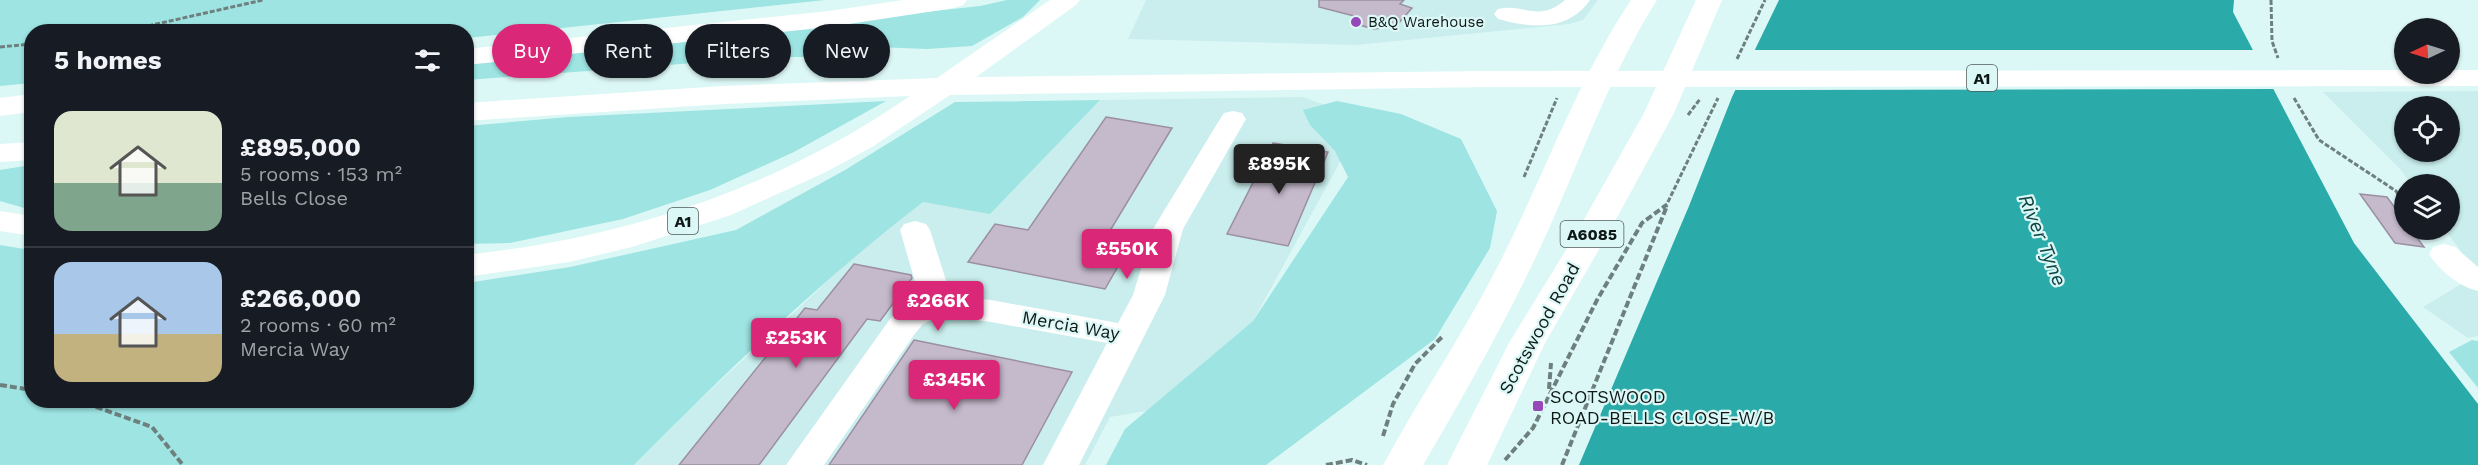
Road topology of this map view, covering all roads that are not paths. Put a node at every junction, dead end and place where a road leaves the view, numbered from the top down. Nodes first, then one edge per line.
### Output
1 (954, 0) edge
2 (1067, 0) edge
3 (1578, 0) edge
4 (1644, 0) edge
5 (1709, 0) edge
6 (1506, 14) dead end
7 (474, 56) edge
8 (2394, 58) edge
9 (2460, 58) edge
10 (2478, 58) edge
11 (1484, 70) junction
12 (2478, 78) edge
13 (474, 91) edge
14 (24, 104) edge
15 (0, 106) edge
16 (474, 111) edge
17 (1233, 119) dead end
18 (24, 131) edge
19 (0, 133) edge
20 (24, 151) edge
21 (0, 153) edge
22 (0, 221) edge
23 (24, 225) edge
24 (915, 230) dead end
25 (2444, 254) dead end
26 (474, 265) edge
27 (2478, 281) edge
28 (938, 305) junction
29 (1128, 336) junction
30 (1392, 454) edge
31 (804, 465) edge
32 (1061, 465) edge
33 (1467, 465) edge

1 - 7 main road
2 - 26 main road, A1
3 - 6 street
4 - 30 main road, A6085
5 - 33 main road, Scotswood Road / A6085
8 - 11 main road, A1
9 - 10 main road
11 - 12 main road, A1
11 - 13 main road, A1
11 - 16 main road, A1
14 - 15 main road
17 - 29 street
18 - 19 main road
20 - 21 main road
22 - 23 main road
24 - 28 street
25 - 27 street
28 - 29 street, Mercia Way
28 - 31 street, Mercia Way
29 - 32 street

